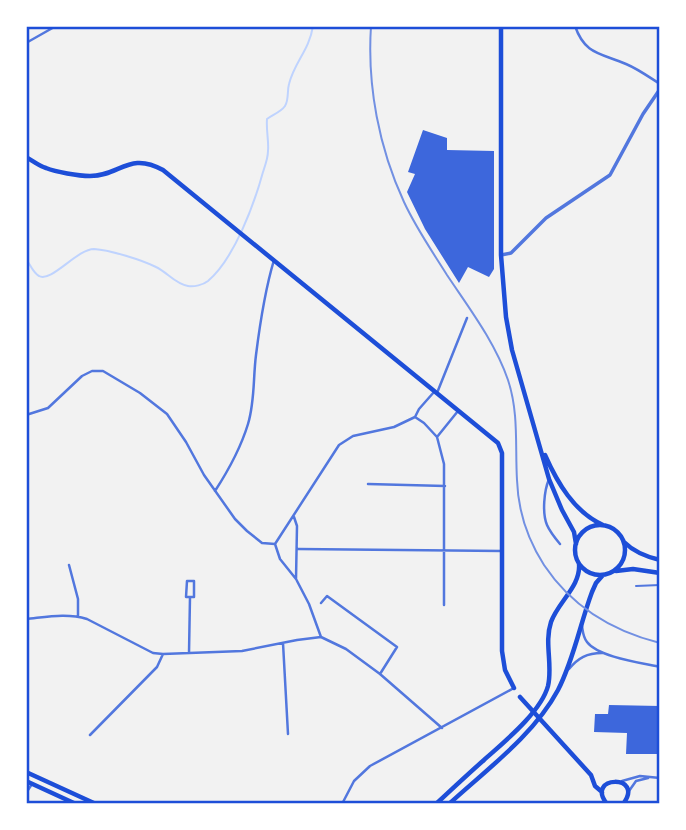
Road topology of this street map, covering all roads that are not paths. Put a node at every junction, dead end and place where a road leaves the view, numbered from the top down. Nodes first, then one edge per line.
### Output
1 (56, 26) edge
2 (501, 26) edge
3 (575, 26) edge
4 (26, 43) edge
5 (660, 87) edge
6 (26, 158) edge
7 (501, 255) junction
8 (274, 260) junction
9 (467, 318) dead end
10 (436, 392) junction
11 (458, 411) junction
12 (26, 415) edge
13 (415, 417) junction
14 (437, 437) junction
15 (539, 443) junction
16 (549, 478) junction
17 (368, 484) dead end
18 (445, 486) junction
19 (215, 491) junction
20 (294, 517) junction
21 (607, 526) junction
22 (623, 540) junction
23 (275, 544) junction
24 (560, 544) dead end
25 (576, 544) junction
26 (298, 549) junction
27 (444, 551) junction
28 (502, 551) junction
29 (660, 560) edge
30 (579, 564) junction
31 (69, 565) dead end
32 (612, 572) junction
33 (660, 573) edge
34 (603, 575) junction
35 (296, 579) junction
36 (660, 585) edge
37 (636, 586) dead end
38 (190, 597) junction
39 (321, 603) dead end
40 (444, 605) dead end
41 (78, 616) junction
42 (26, 619) edge
43 (582, 623) junction
44 (321, 638) junction
45 (283, 643) junction
46 (189, 653) junction
47 (605, 653) junction
48 (163, 654) junction
49 (660, 667) edge
50 (380, 674) junction
51 (564, 676) junction
52 (514, 688) junction
53 (520, 697) joint
54 (442, 728) junction
55 (288, 734) dead end
56 (90, 735) dead end
57 (26, 772) edge
58 (591, 775) junction
59 (657, 778) edge
60 (26, 781) edge
61 (620, 782) junction
62 (608, 783) junction
63 (32, 784) junction
64 (628, 792) junction
65 (26, 793) edge
66 (602, 794) junction
67 (76, 804) edge
68 (96, 804) edge
69 (342, 804) edge
70 (436, 804) edge
71 (449, 804) edge
72 (604, 804) edge
73 (624, 804) edge

1 - 4 street
2 - 7 main road
3 - 5 street
5 - 7 street
6 - 8 main road
7 - 15 main road
8 - 10 main road
8 - 19 street
9 - 10 street
10 - 11 main road
10 - 13 street
11 - 14 street
11 - 28 main road
12 - 19 street
13 - 14 street
13 - 20 street
14 - 18 street
15 - 16 main road
15 - 21 main road
16 - 24 street
16 - 25 main road
17 - 18 street
18 - 27 street
19 - 23 street
20 - 23 street
20 - 26 street
21 - 22 main road
21 - 25 main road
22 - 29 main road
22 - 32 main road
23 - 35 street
25 - 30 main road
26 - 27 street
26 - 35 street
27 - 28 street
27 - 40 street
28 - 52 main road
30 - 34 main road
30 - 70 main road
31 - 41 street
32 - 33 main road
32 - 34 main road
34 - 43 main road
35 - 44 street
36 - 37 lane
38 - 38 street
38 - 46 street
39 - 50 street
41 - 42 street
41 - 48 street
43 - 47 street
43 - 51 main road
44 - 45 street
44 - 50 street
45 - 46 street
45 - 55 street
46 - 48 street
47 - 49 street
47 - 51 street
48 - 56 street
50 - 54 street
51 - 71 main road
52 - 53 street
52 - 54 street
53 - 58 main road
54 - 69 street
57 - 68 main road
58 - 62 main road
58 - 66 main road
59 - 61 street
59 - 64 street
60 - 63 main road
61 - 62 main road
61 - 64 main road
62 - 66 main road
63 - 65 street
63 - 67 main road
64 - 73 main road
66 - 72 main road

